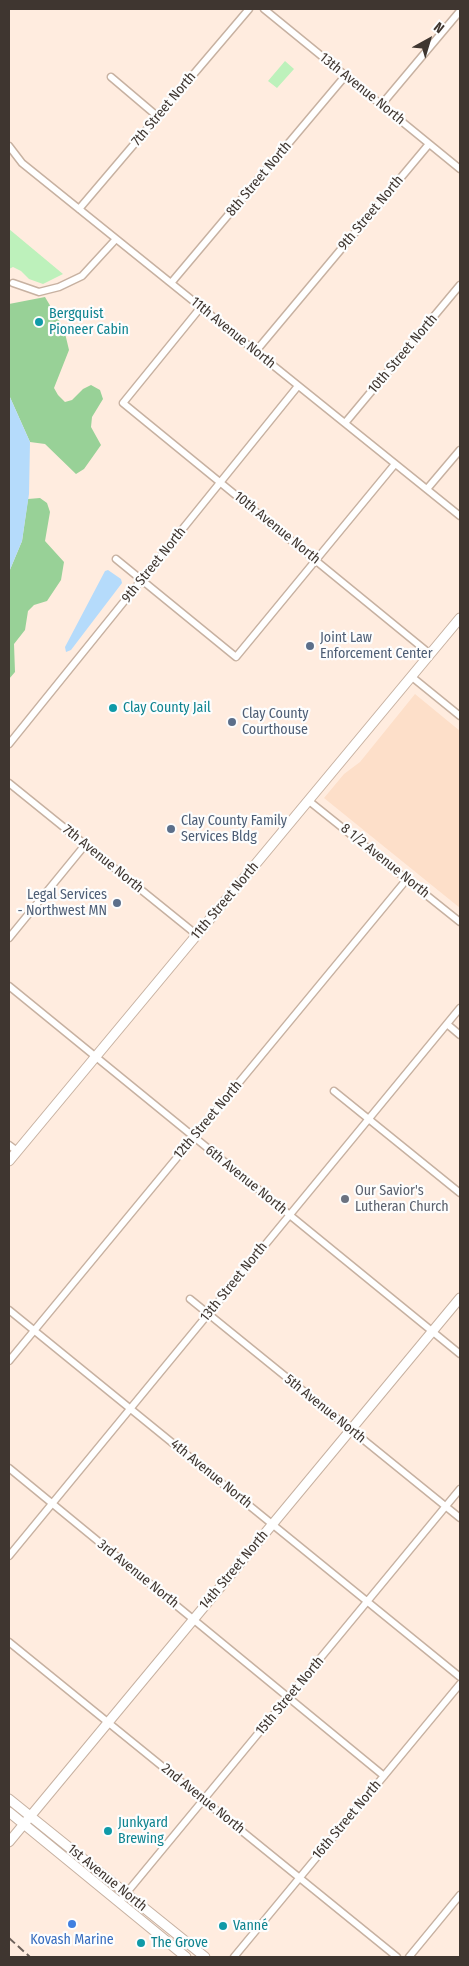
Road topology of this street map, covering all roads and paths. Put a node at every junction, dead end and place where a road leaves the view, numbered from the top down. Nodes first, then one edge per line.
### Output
1 (249, 9) edge
2 (264, 9) edge
3 (460, 11) edge
4 (346, 75) junction
5 (110, 77) dead end
6 (382, 104) junction
7 (157, 116) junction
8 (429, 144) junction
9 (9, 146) edge
10 (460, 168) edge
11 (79, 209) junction
12 (116, 239) junction
13 (13, 283) dead end
14 (171, 283) junction
15 (460, 285) edge
16 (201, 307) junction
17 (256, 351) junction
18 (298, 386) junction
19 (345, 423) junction
20 (460, 450) edge
21 (395, 464) junction
22 (220, 481) junction
23 (427, 489) junction
24 (460, 516) edge
25 (116, 559) dead end
26 (315, 559) junction
27 (142, 580) junction
28 (460, 618) edge
29 (430, 654) junction
30 (412, 677) junction
31 (460, 716) edge
32 (9, 744) edge
33 (9, 783) edge
34 (309, 801) junction
35 (85, 844) junction
36 (407, 879) junction
37 (460, 922) edge
38 (197, 935) junction
39 (9, 938) edge
40 (9, 986) edge
41 (460, 1008) edge
42 (447, 1024) junction
43 (460, 1035) edge
44 (96, 1057) junction
45 (334, 1090) dead end
46 (369, 1119) junction
47 (194, 1137) junction
48 (9, 1145) edge
49 (17, 1152) junction
50 (9, 1162) edge
51 (460, 1193) edge
52 (290, 1215) junction
53 (460, 1298) edge
54 (190, 1299) dead end
55 (9, 1310) edge
56 (208, 1314) junction
57 (34, 1330) junction
58 (432, 1332) junction
59 (460, 1354) edge
60 (9, 1361) edge
61 (130, 1408) junction
62 (351, 1429) junction
63 (9, 1468) edge
64 (460, 1489) edge
65 (52, 1504) junction
66 (446, 1506) junction
67 (460, 1518) edge
68 (272, 1524) junction
69 (9, 1556) edge
70 (367, 1602) junction
71 (193, 1619) junction
72 (9, 1642) edge
73 (460, 1677) edge
74 (460, 1684) edge
75 (288, 1697) junction
76 (108, 1722) junction
77 (384, 1776) junction
78 (9, 1799) edge
79 (204, 1800) junction
80 (9, 1812) edge
81 (30, 1816) junction
82 (24, 1824) junction
83 (9, 1842) edge
84 (300, 1878) junction
85 (127, 1893) junction
86 (460, 1895) edge
87 (119, 1902) junction
88 (186, 1957) edge
89 (205, 1957) edge
90 (234, 1957) edge
91 (397, 1957) edge
92 (409, 1957) edge

1 - 7 street, 7th Street North
2 - 4 street, 13th Avenue North
3 - 6 street
4 - 6 street, 13th Avenue North
4 - 14 street, 8th Street North
5 - 7 street
6 - 8 street, 13th Avenue North
7 - 11 street, 7th Street North
8 - 10 street, 13th Avenue North
8 - 17 street, 9th Street North
9 - 11 street, 11th Avenue North
11 - 12 street, 11th Avenue North
12 - 13 street
12 - 14 street, 11th Avenue North
14 - 16 street, 11th Avenue North
15 - 19 street, 10th Street North
16 - 17 street, 11th Avenue North
16 - 22 street, 10th Avenue North
17 - 18 street, 11th Avenue North
18 - 19 street, 11th Avenue North
18 - 22 street, 9th Street North
19 - 21 street, 11th Avenue North
20 - 23 street
21 - 23 street, 11th Avenue North
21 - 26 street
22 - 26 street, 10th Avenue North
22 - 27 street, 9th Street North
23 - 24 street, 11th Avenue North
25 - 27 street
26 - 27 street
26 - 29 street, 10th Avenue North
27 - 32 street, 9th Street North
28 - 29 street, 11th Street North
29 - 30 street, 11th Street North
30 - 31 street
30 - 34 street, 11th Street North
33 - 35 street, 7th Avenue North
34 - 36 street, 8 1/2 Avenue North
34 - 38 street, 11th Street North
35 - 38 street, 7th Avenue North
35 - 39 street
36 - 37 street, 8 1/2 Avenue North
36 - 47 street, 12th Street North
38 - 44 street, 11th Street North
40 - 44 street, 6th Avenue North
41 - 42 street, 13th Street North
42 - 43 street
42 - 46 street, 13th Street North
44 - 47 street, 6th Avenue North
44 - 49 street, 11th Street North
45 - 46 street
46 - 51 street
46 - 52 street, 13th Street North
47 - 52 street, 6th Avenue North
47 - 57 street, 12th Street North
48 - 49 street
49 - 50 street, 11th Street North
52 - 56 street, 13th Street North
52 - 58 street, 6th Avenue North
53 - 58 street, 14th Street North
54 - 56 street, 5th Avenue North
55 - 57 street, 4th Avenue North
56 - 61 street, 13th Street North
56 - 62 street, 5th Avenue North
57 - 60 street, 12th Street North
57 - 61 street, 4th Avenue North
58 - 59 street, 6th Avenue North
58 - 62 street, 14th Street North
61 - 65 street, 13th Street North
61 - 68 street, 4th Avenue North
62 - 66 street, 5th Avenue North
62 - 68 street, 14th Street North
63 - 65 street, 3rd Avenue North
64 - 66 street, 15th Street North
65 - 69 street, 13th Street North
65 - 71 street, 3rd Avenue North
66 - 67 street, 5th Avenue North
66 - 70 street, 15th Street North
68 - 70 street, 4th Avenue North
68 - 71 street, 14th Street North
70 - 73 street, 4th Avenue North
70 - 75 street, 15th Street North
71 - 75 street, 3rd Avenue North
71 - 76 street, 14th Street North
72 - 76 street, 2nd Avenue North
74 - 77 street, 16th Street North
75 - 77 street, 3rd Avenue North
75 - 79 street, 15th Street North
76 - 79 street, 2nd Avenue North
76 - 81 street, 14th Street North
77 - 84 street, 16th Street North
78 - 81 street, 1st Avenue North
79 - 84 street, 2nd Avenue North
79 - 85 street, 15th Street North
80 - 82 street, 1st Avenue North
81 - 82 street, 14th Street North
81 - 85 street, 1st Avenue North
82 - 83 street, 14th Street North
82 - 87 street, 1st Avenue North
84 - 90 street, 16th Street North
84 - 91 street, 2nd Avenue North
85 - 87 street, 15th Street North
85 - 89 street, 1st Avenue North
86 - 92 street
87 - 88 street, 1st Avenue North

